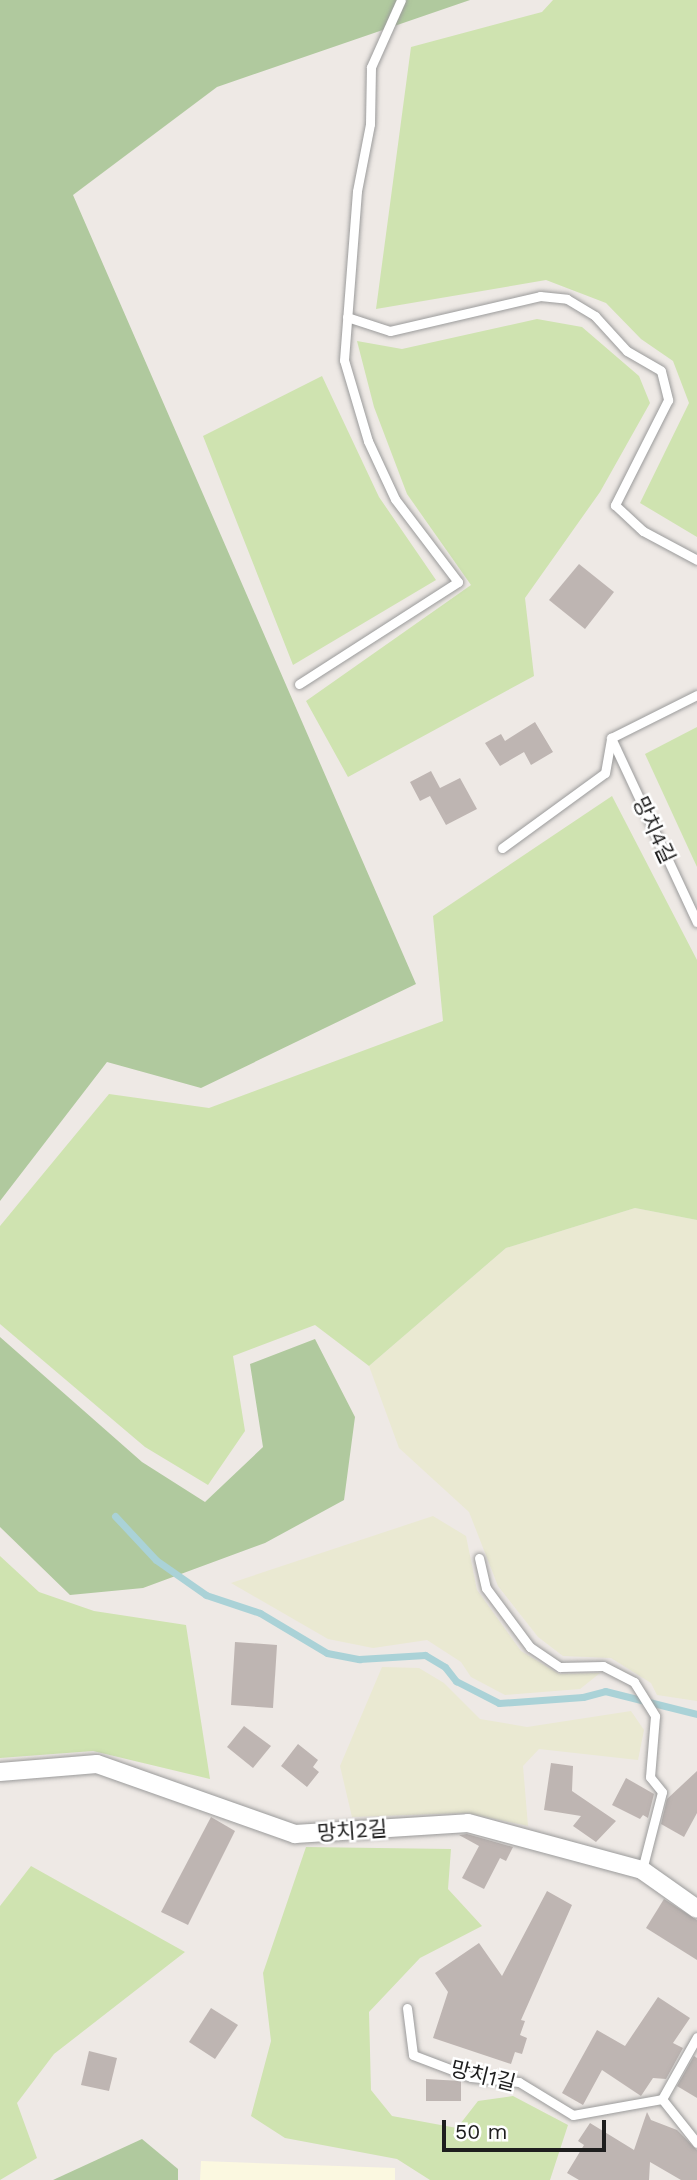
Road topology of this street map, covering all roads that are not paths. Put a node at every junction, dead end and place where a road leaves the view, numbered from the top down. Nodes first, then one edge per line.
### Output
1 (401, 0) edge
2 (347, 317) junction
3 (697, 560) edge
4 (299, 684) dead end
5 (697, 695) edge
6 (611, 738) junction
7 (502, 848) dead end
8 (697, 922) edge
9 (479, 1558) dead end
10 (0, 1772) edge
11 (642, 1870) junction
12 (697, 1909) edge
13 (407, 2008) dead end
14 (697, 2037) edge
15 (662, 2099) junction
16 (697, 2143) edge

1 - 2 lane
2 - 3 lane
2 - 4 lane
5 - 6 lane
6 - 7 lane
6 - 8 lane, 망치4길
9 - 11 lane
10 - 11 street, 망치2길
11 - 12 street, 망치2길
13 - 15 lane, 망치1길
14 - 15 lane
15 - 16 lane

